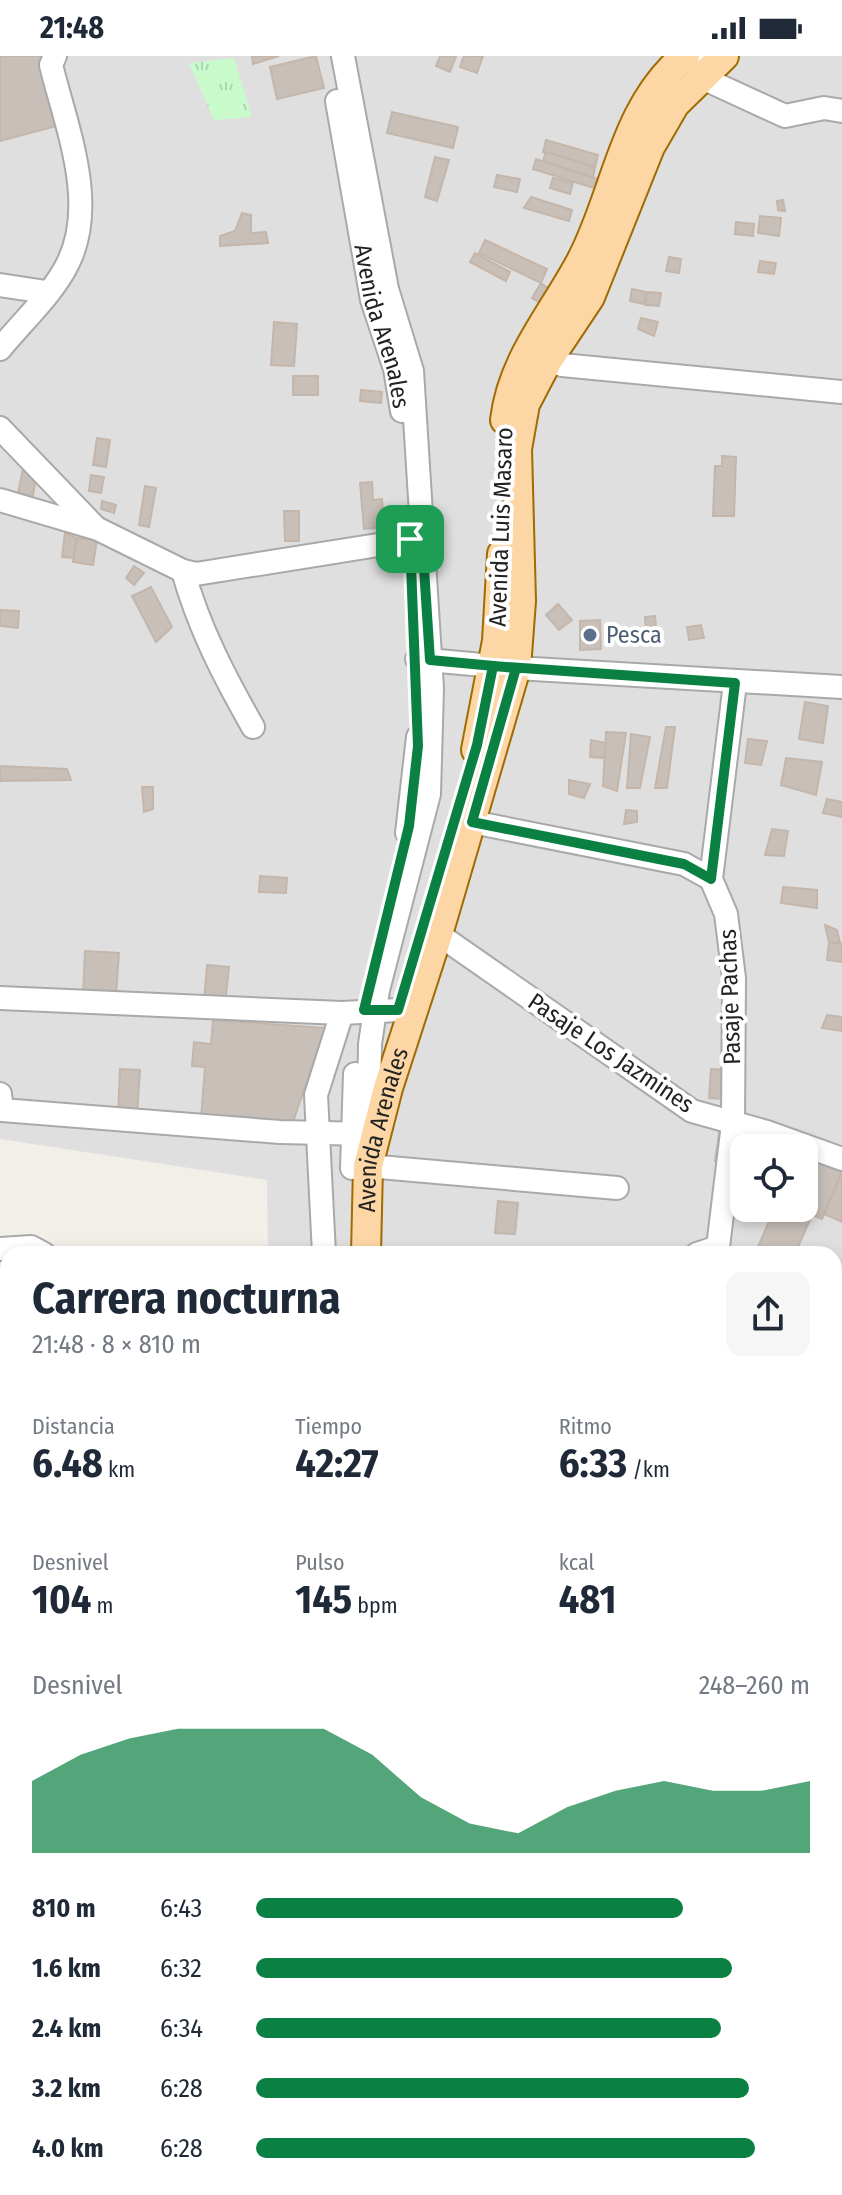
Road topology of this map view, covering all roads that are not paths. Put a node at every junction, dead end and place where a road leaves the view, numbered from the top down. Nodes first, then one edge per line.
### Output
1 (55, 56) edge
2 (329, 56) edge
3 (343, 56) edge
4 (702, 60) edge
5 (842, 111) edge
6 (0, 285) edge
7 (46, 292) junction
8 (0, 349) edge
9 (538, 355) junction
10 (842, 392) edge
11 (0, 428) edge
12 (0, 500) edge
13 (98, 529) junction
14 (416, 538) junction
15 (183, 571) junction
16 (423, 659) junction
17 (504, 667) junction
18 (735, 683) junction
19 (842, 687) edge
20 (253, 727) dead end
21 (472, 822) junction
22 (711, 879) junction
23 (438, 934) junction
24 (0, 998) edge
25 (379, 1010) junction
26 (0, 1094) edge
27 (733, 1124) junction
28 (362, 1128) junction
29 (317, 1133) junction
30 (842, 1159) edge
31 (360, 1167) junction
32 (617, 1188) dead end
33 (324, 1246) edge
34 (352, 1246) edge
35 (365, 1246) edge
36 (718, 1246) edge

1 - 7 street
2 - 14 street, Avenida Arenales
3 - 14 street
4 - 5 street
4 - 9 main road, Avenida Luis Masaro
6 - 7 street
7 - 8 street
9 - 10 street
9 - 17 main road, Avenida Luis Masaro
11 - 13 street
12 - 13 street
13 - 15 street
14 - 15 street
14 - 16 street
15 - 20 street
16 - 17 street
16 - 25 street
17 - 18 street
17 - 21 main road, Avenida Luis Masaro
17 - 25 main road, Avenida Luis Masaro
18 - 19 street
18 - 22 street, Pasaje Pachas
21 - 22 street
21 - 23 main road, Avenida Luis Masaro
22 - 27 street, Pasaje Pachas
23 - 25 main road, Avenida Luis Masaro
23 - 27 street, Pasaje Los Jazmines
24 - 25 street
25 - 28 main road, Avenida Luis Masaro
25 - 29 street
25 - 31 main road, Avenida Arenales
26 - 29 street
27 - 30 street, Pasaje Los Jazmines
27 - 36 street, Pasaje Pachas
28 - 29 street
28 - 31 main road, Avenida Luis Masaro
29 - 33 street
31 - 32 street
31 - 34 main road
31 - 35 main road, Avenida Arenales

